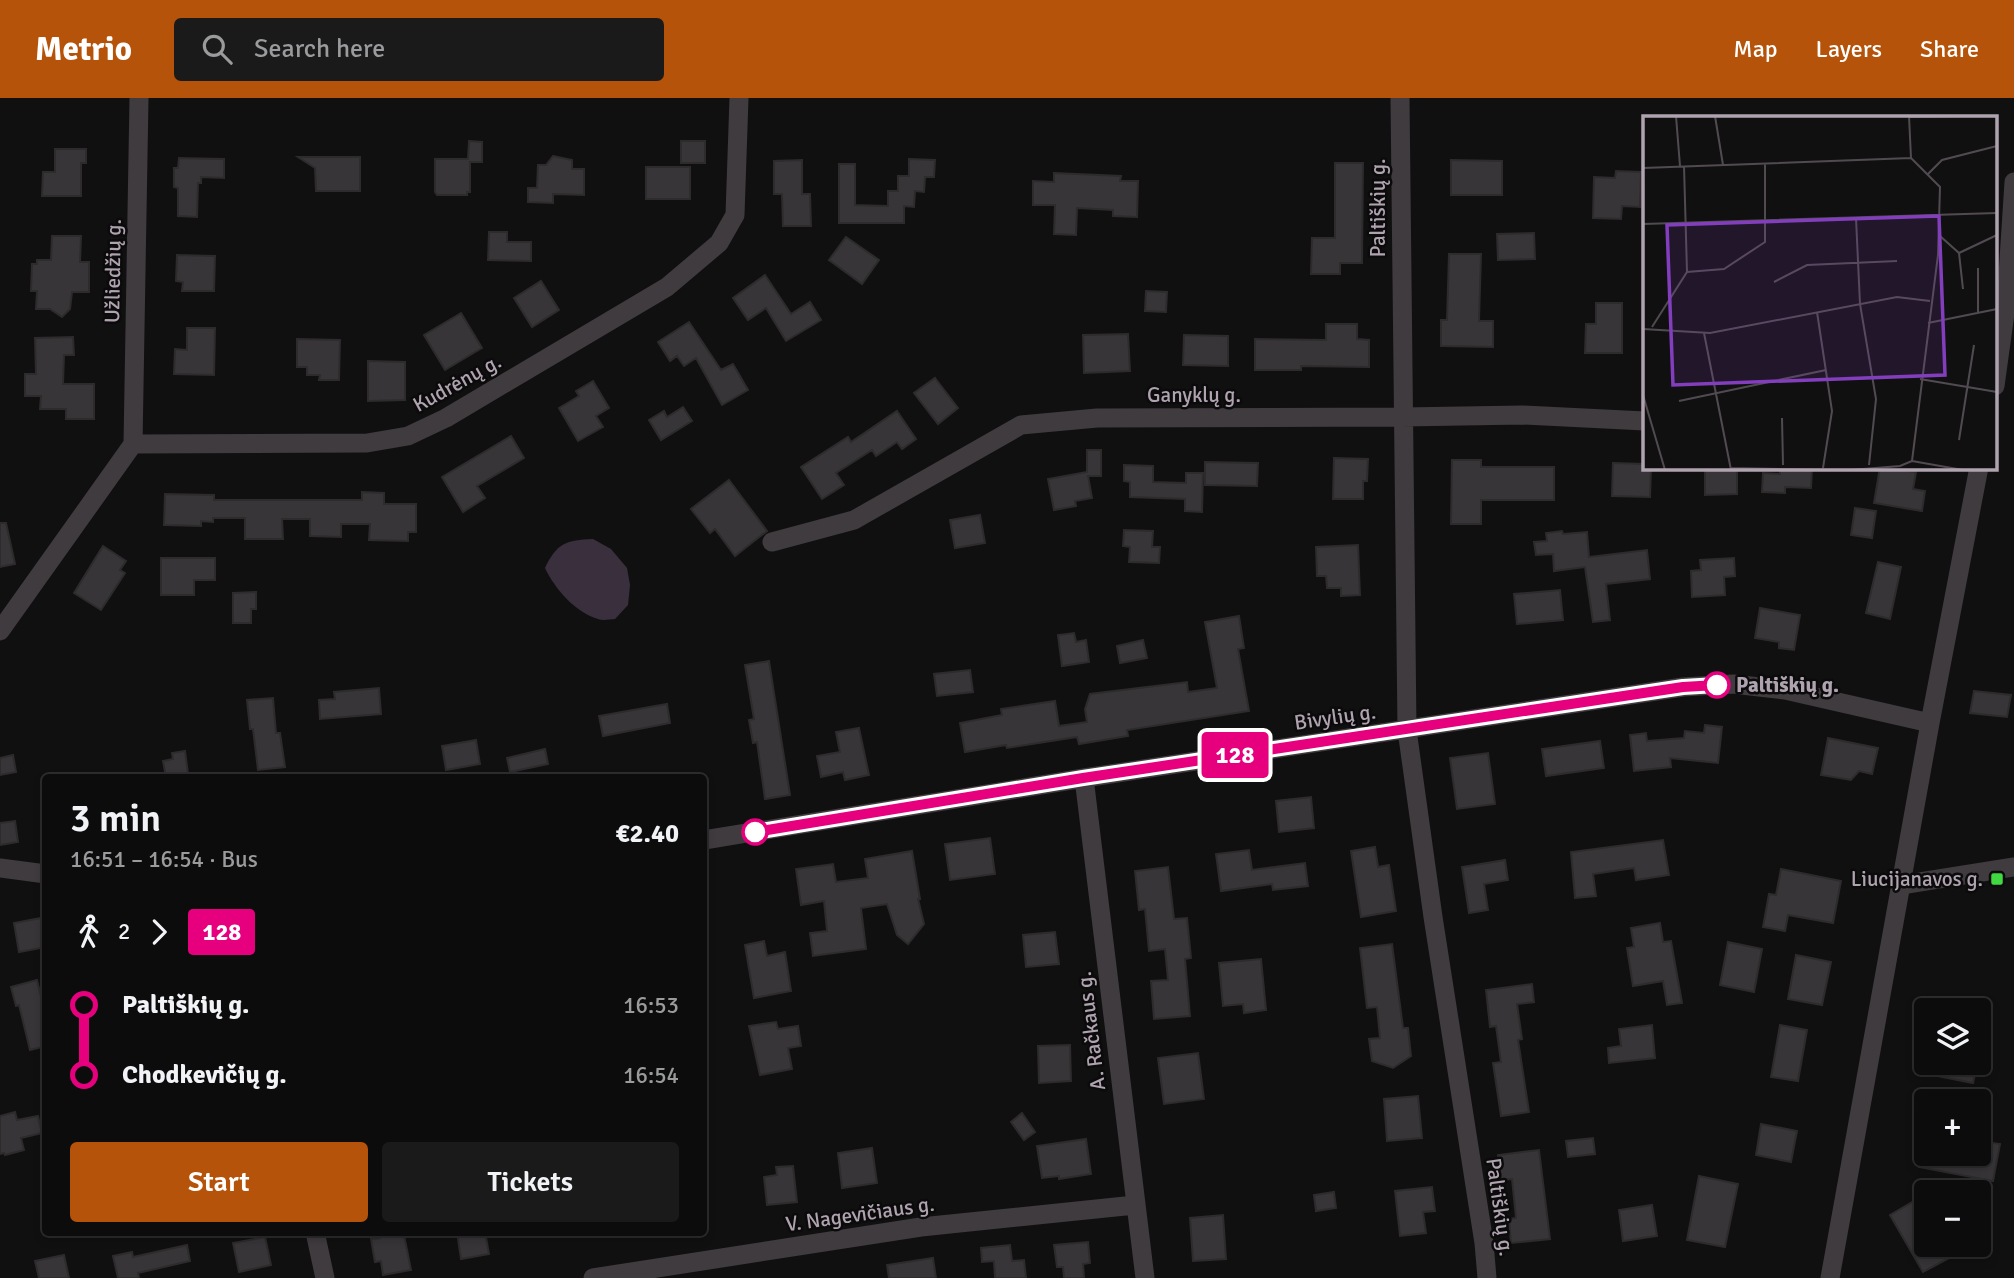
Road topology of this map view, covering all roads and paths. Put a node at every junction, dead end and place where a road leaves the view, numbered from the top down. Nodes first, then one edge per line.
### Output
1 (139, 98) edge
2 (739, 98) edge
3 (1400, 98) edge
4 (2014, 182) edge
5 (2012, 248) edge
6 (1996, 378) edge
7 (1402, 417) junction
8 (1643, 421) edge
9 (132, 444) junction
10 (1979, 469) edge
11 (772, 542) dead end
12 (0, 631) edge
13 (1930, 723) junction
14 (1407, 730) junction
15 (1083, 778) junction
16 (707, 840) edge
17 (2014, 867) edge
18 (0, 869) edge
19 (42, 874) edge
20 (1901, 885) junction
21 (1135, 1205) junction
22 (316, 1236) edge
23 (325, 1278) edge
24 (593, 1278) edge
25 (1145, 1278) edge
26 (1487, 1278) edge
27 (1830, 1278) edge

1 - 9 street, Užliedžių g.
2 - 9 street, Kudrėnų g.
3 - 7 street, Paltiškių g.
4 - 5 street
5 - 6 street
7 - 8 street, Ganyklų g.
7 - 11 street, Ganyklų g.
7 - 14 street, Paltiškių g.
9 - 12 street
10 - 13 street
13 - 14 street, Bivylių g.
13 - 20 street
14 - 15 street, Bivylių g.
14 - 26 street, Paltiškių g.
15 - 16 street, Bivylių g.
15 - 21 street, A. Račkaus g.
17 - 20 street
18 - 19 street
20 - 27 street
21 - 24 street, V. Nagevičiaus g.
21 - 25 street, A. Račkaus g.
22 - 23 street

